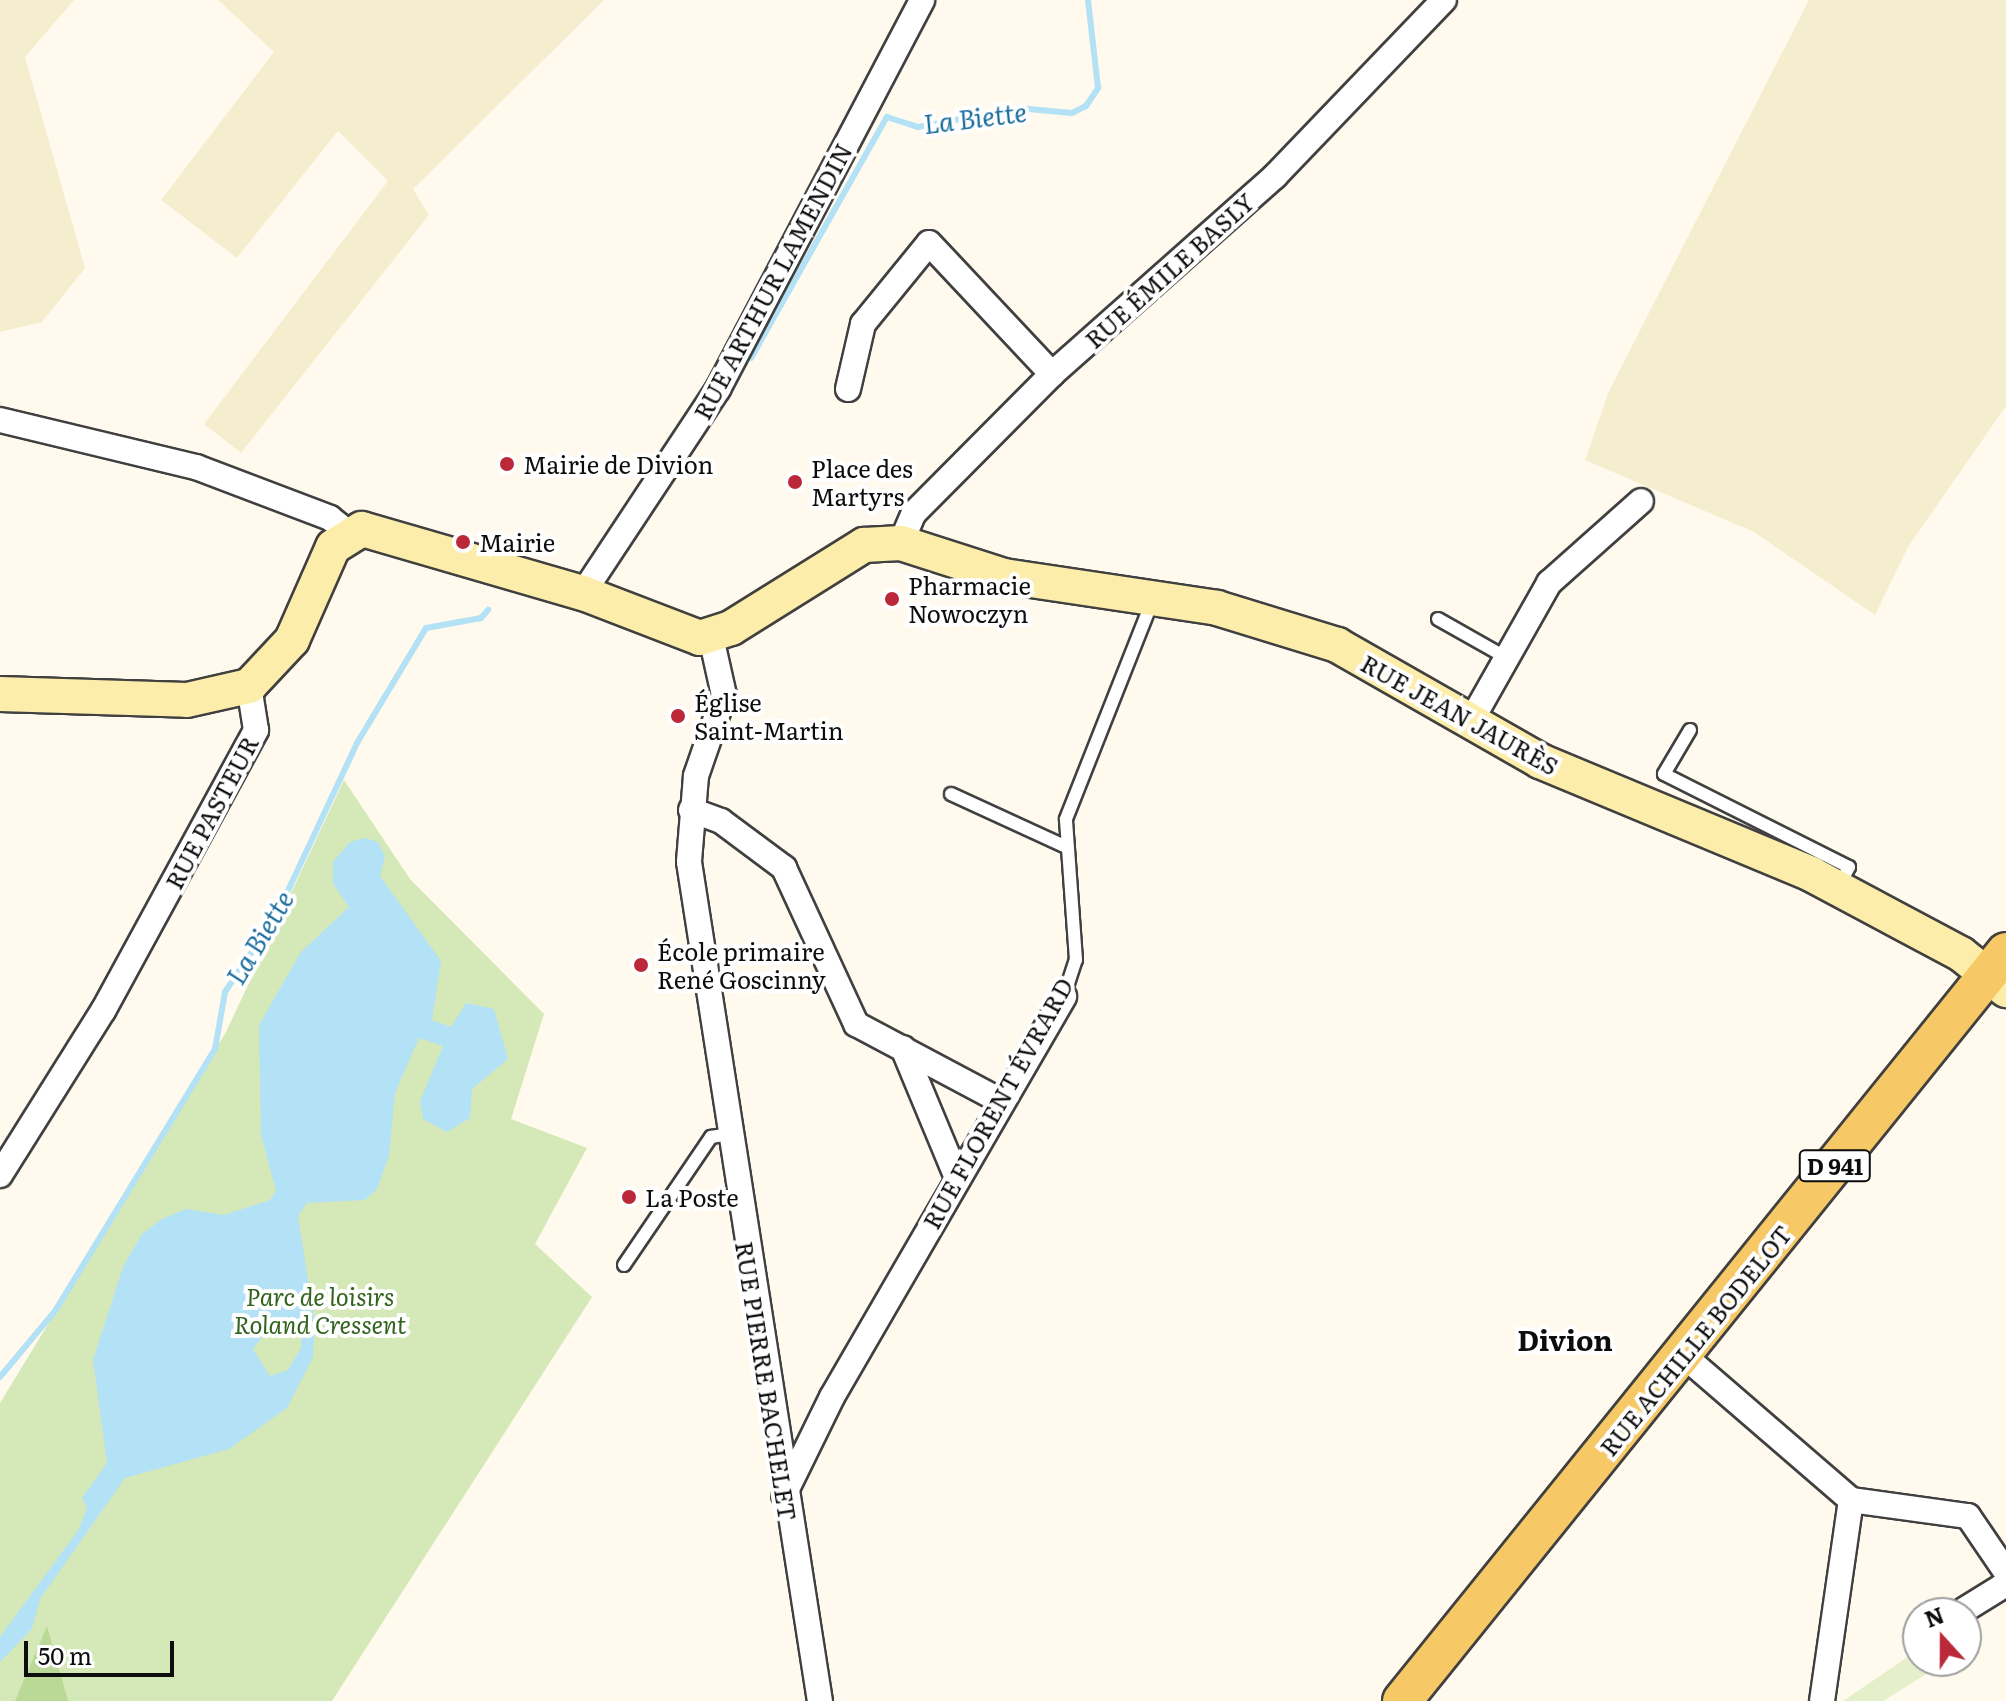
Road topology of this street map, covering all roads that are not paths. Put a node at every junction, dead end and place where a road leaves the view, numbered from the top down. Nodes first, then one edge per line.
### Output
1 (922, 0) edge
2 (1444, 0) edge
3 (1052, 374) junction
4 (848, 389) dead end
5 (0, 420) edge
6 (1641, 501) dead end
7 (347, 532) junction
8 (901, 543) junction
9 (583, 593) junction
10 (1153, 599) junction
11 (1438, 619) dead end
12 (711, 637) junction
13 (1507, 658) junction
14 (249, 686) junction
15 (0, 694) edge
16 (1471, 721) junction
17 (1690, 730) dead end
18 (951, 794) dead end
19 (691, 810) junction
20 (1064, 846) junction
21 (1837, 890) junction
22 (2000, 973) edge
23 (1064, 996) joint
24 (903, 1048) junction
25 (1001, 1101) junction
26 (730, 1134) junction
27 (0, 1175) edge
28 (957, 1178) junction
29 (624, 1265) dead end
30 (1683, 1355) junction
31 (784, 1495) junction
32 (1851, 1500) junction
33 (2006, 1572) edge
34 (2006, 1584) edge
35 (1982, 1599) edge
36 (820, 1701) edge
37 (1402, 1701) edge
38 (1822, 1701) edge

1 - 9 street, RUE ARTHUR LAMENDIN
2 - 3 street, RUE ÉMILE BASLY
3 - 4 street
3 - 8 street, RUE ÉMILE BASLY
5 - 7 street
6 - 13 street
7 - 9 main road
7 - 14 main road
8 - 10 main road, RUE JEAN JAURÈS
8 - 12 main road
9 - 12 main road
10 - 16 main road, RUE JEAN JAURÈS
10 - 20 lane, RUE FLORENT ÉVRARD
11 - 13 lane
12 - 19 street, RUE PIERRE BACHELET
13 - 16 street
14 - 15 main road
14 - 27 street, RUE PASTEUR
16 - 21 main road, RUE JEAN JAURÈS
17 - 21 lane
18 - 20 lane
19 - 24 street
19 - 26 street, RUE PIERRE BACHELET
20 - 23 lane, RUE FLORENT ÉVRARD
21 - 22 main road, RUE JEAN JAURÈS
22 - 30 main road, RUE ACHILLE BODELOT / D 941
23 - 25 street, RUE FLORENT ÉVRARD
24 - 25 street
24 - 28 street
25 - 28 street, RUE FLORENT ÉVRARD
26 - 29 lane
26 - 31 street, RUE PIERRE BACHELET
28 - 31 street, RUE FLORENT ÉVRARD
30 - 32 street
30 - 37 main road, RUE ACHILLE BODELOT / D 941
31 - 36 street, RUE PIERRE BACHELET
32 - 33 street
32 - 38 street
34 - 35 street

